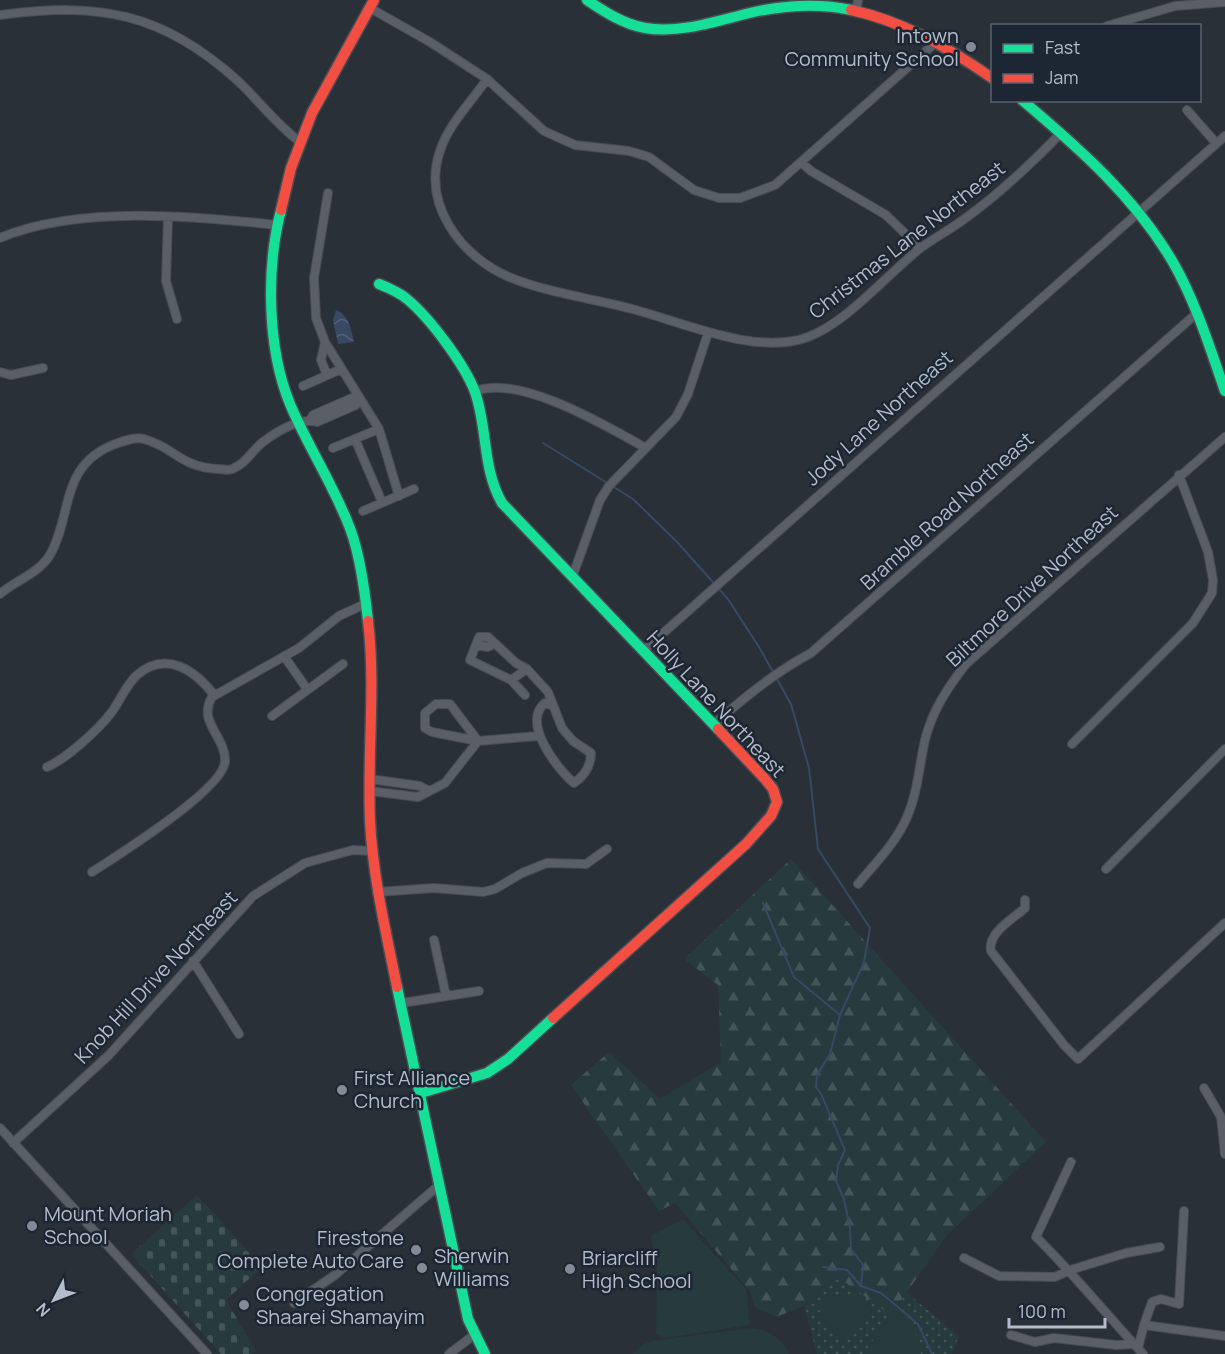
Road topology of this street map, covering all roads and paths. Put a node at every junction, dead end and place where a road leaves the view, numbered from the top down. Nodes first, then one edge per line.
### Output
1 (587, 0) edge
2 (858, 0) edge
3 (1225, 2) edge
4 (372, 4) edge
5 (850, 7) edge
6 (0, 15) edge
7 (1114, 24) edge
8 (935, 43) junction
9 (991, 77) edge
10 (487, 79) junction
11 (1024, 102) edge
12 (1187, 110) dead end
13 (1061, 133) junction
14 (1225, 136) edge
15 (300, 142) junction
16 (1216, 143) junction
17 (802, 163) junction
18 (328, 193) dead end
19 (1138, 212) junction
20 (168, 218) junction
21 (277, 225) junction
22 (0, 238) edge
23 (920, 248) junction
24 (379, 284) dead end
25 (1197, 313) junction
26 (177, 319) dead end
27 (708, 333) junction
28 (325, 342) junction
29 (43, 368) dead end
30 (341, 369) junction
31 (0, 372) edge
32 (327, 375) junction
33 (303, 386) dead end
34 (475, 390) junction
35 (1225, 391) edge
36 (358, 398) junction
37 (298, 423) junction
38 (379, 429) junction
39 (1225, 436) edge
40 (356, 439) junction
41 (333, 448) dead end
42 (646, 448) junction
43 (1179, 475) junction
44 (414, 489) dead end
45 (399, 496) junction
46 (382, 502) junction
47 (363, 511) dead end
48 (573, 575) junction
49 (0, 594) edge
50 (367, 603) junction
51 (643, 651) junction
52 (284, 656) junction
53 (343, 664) dead end
54 (527, 669) junction
55 (511, 680) junction
56 (307, 689) junction
57 (214, 695) junction
58 (525, 695) dead end
59 (551, 705) junction
60 (272, 716) dead end
61 (714, 725) junction
62 (538, 736) junction
63 (478, 741) junction
64 (1072, 744) dead end
65 (1225, 749) edge
66 (47, 767) dead end
67 (370, 778) junction
68 (370, 791) junction
69 (429, 791) junction
70 (607, 849) dead end
71 (371, 851) junction
72 (1106, 869) dead end
73 (92, 873) dead end
74 (858, 884) dead end
75 (377, 892) junction
76 (1025, 900) dead end
77 (1225, 923) edge
78 (434, 940) dead end
79 (193, 961) junction
80 (479, 991) dead end
81 (446, 996) junction
82 (402, 1003) junction
83 (239, 1034) dead end
84 (1204, 1088) dead end
85 (421, 1093) junction
86 (0, 1128) edge
87 (13, 1143) junction
88 (1225, 1154) edge
89 (1071, 1162) dead end
90 (438, 1186) junction
91 (1184, 1211) dead end
92 (1160, 1247) dead end
93 (964, 1258) dead end
94 (1070, 1270) junction
95 (294, 1303) dead end
96 (1144, 1325) junction
97 (474, 1335) junction
98 (1011, 1335) dead end
99 (1225, 1336) edge
100 (1138, 1349) edge
101 (207, 1354) edge
102 (449, 1354) edge
103 (485, 1354) edge

1 - 5 main road
2 - 5 street
3 - 7 street
4 - 10 street
4 - 15 main road
5 - 8 main road
6 - 15 street
8 - 9 main road
8 - 17 street
10 - 17 street
10 - 27 street, Christmas Lane Northeast
11 - 13 main road
12 - 16 street
13 - 19 main road
13 - 23 street, Christmas Lane Northeast
14 - 16 street, Jody Lane Northeast
15 - 21 main road
16 - 19 street, Jody Lane Northeast
17 - 23 street
18 - 28 street
19 - 25 main road
19 - 51 street, Jody Lane Northeast
20 - 21 street
20 - 22 street
20 - 26 street
21 - 37 main road
23 - 27 street, Christmas Lane Northeast
24 - 34 main road
25 - 35 main road
25 - 61 street, Bramble Road Northeast
27 - 42 street
28 - 30 street
28 - 32 street
29 - 31 street
30 - 32 street
30 - 36 street
32 - 33 street
34 - 42 street
34 - 48 main road, Holly Lane Northeast
36 - 37 street
36 - 38 street
37 - 49 street
37 - 50 main road
38 - 40 street
38 - 45 street
39 - 43 street, Biltmore Drive Northeast
40 - 41 street
40 - 46 street
42 - 48 street
43 - 64 street
43 - 74 street, Biltmore Drive Northeast
44 - 45 street
45 - 46 street
46 - 47 street
48 - 51 main road, Holly Lane Northeast
50 - 52 street
50 - 67 main road
51 - 61 main road, Holly Lane Northeast
52 - 56 street
52 - 57 street
53 - 56 street
54 - 55 street
54 - 55 street
54 - 59 street
55 - 58 street
56 - 60 street
57 - 66 street
57 - 73 street
59 - 62 street
59 - 62 street
61 - 85 main road, Holly Lane Northeast
62 - 63 street
63 - 63 street
63 - 69 street
65 - 72 street
67 - 68 main road
67 - 69 street
68 - 69 street
68 - 71 main road
70 - 75 street
71 - 75 main road
71 - 79 street, Knob Hill Drive Northeast
75 - 82 main road
76 - 77 street
78 - 81 street
79 - 83 street
79 - 87 street, Knob Hill Drive Northeast
80 - 81 street
81 - 82 street
82 - 85 main road
84 - 88 street
85 - 90 main road
86 - 87 street
87 - 101 street
89 - 94 street
90 - 95 street
90 - 97 main road
91 - 96 street
92 - 94 street
93 - 94 street
94 - 100 street
96 - 99 street
96 - 100 street
97 - 102 street
97 - 103 main road
98 - 100 street

